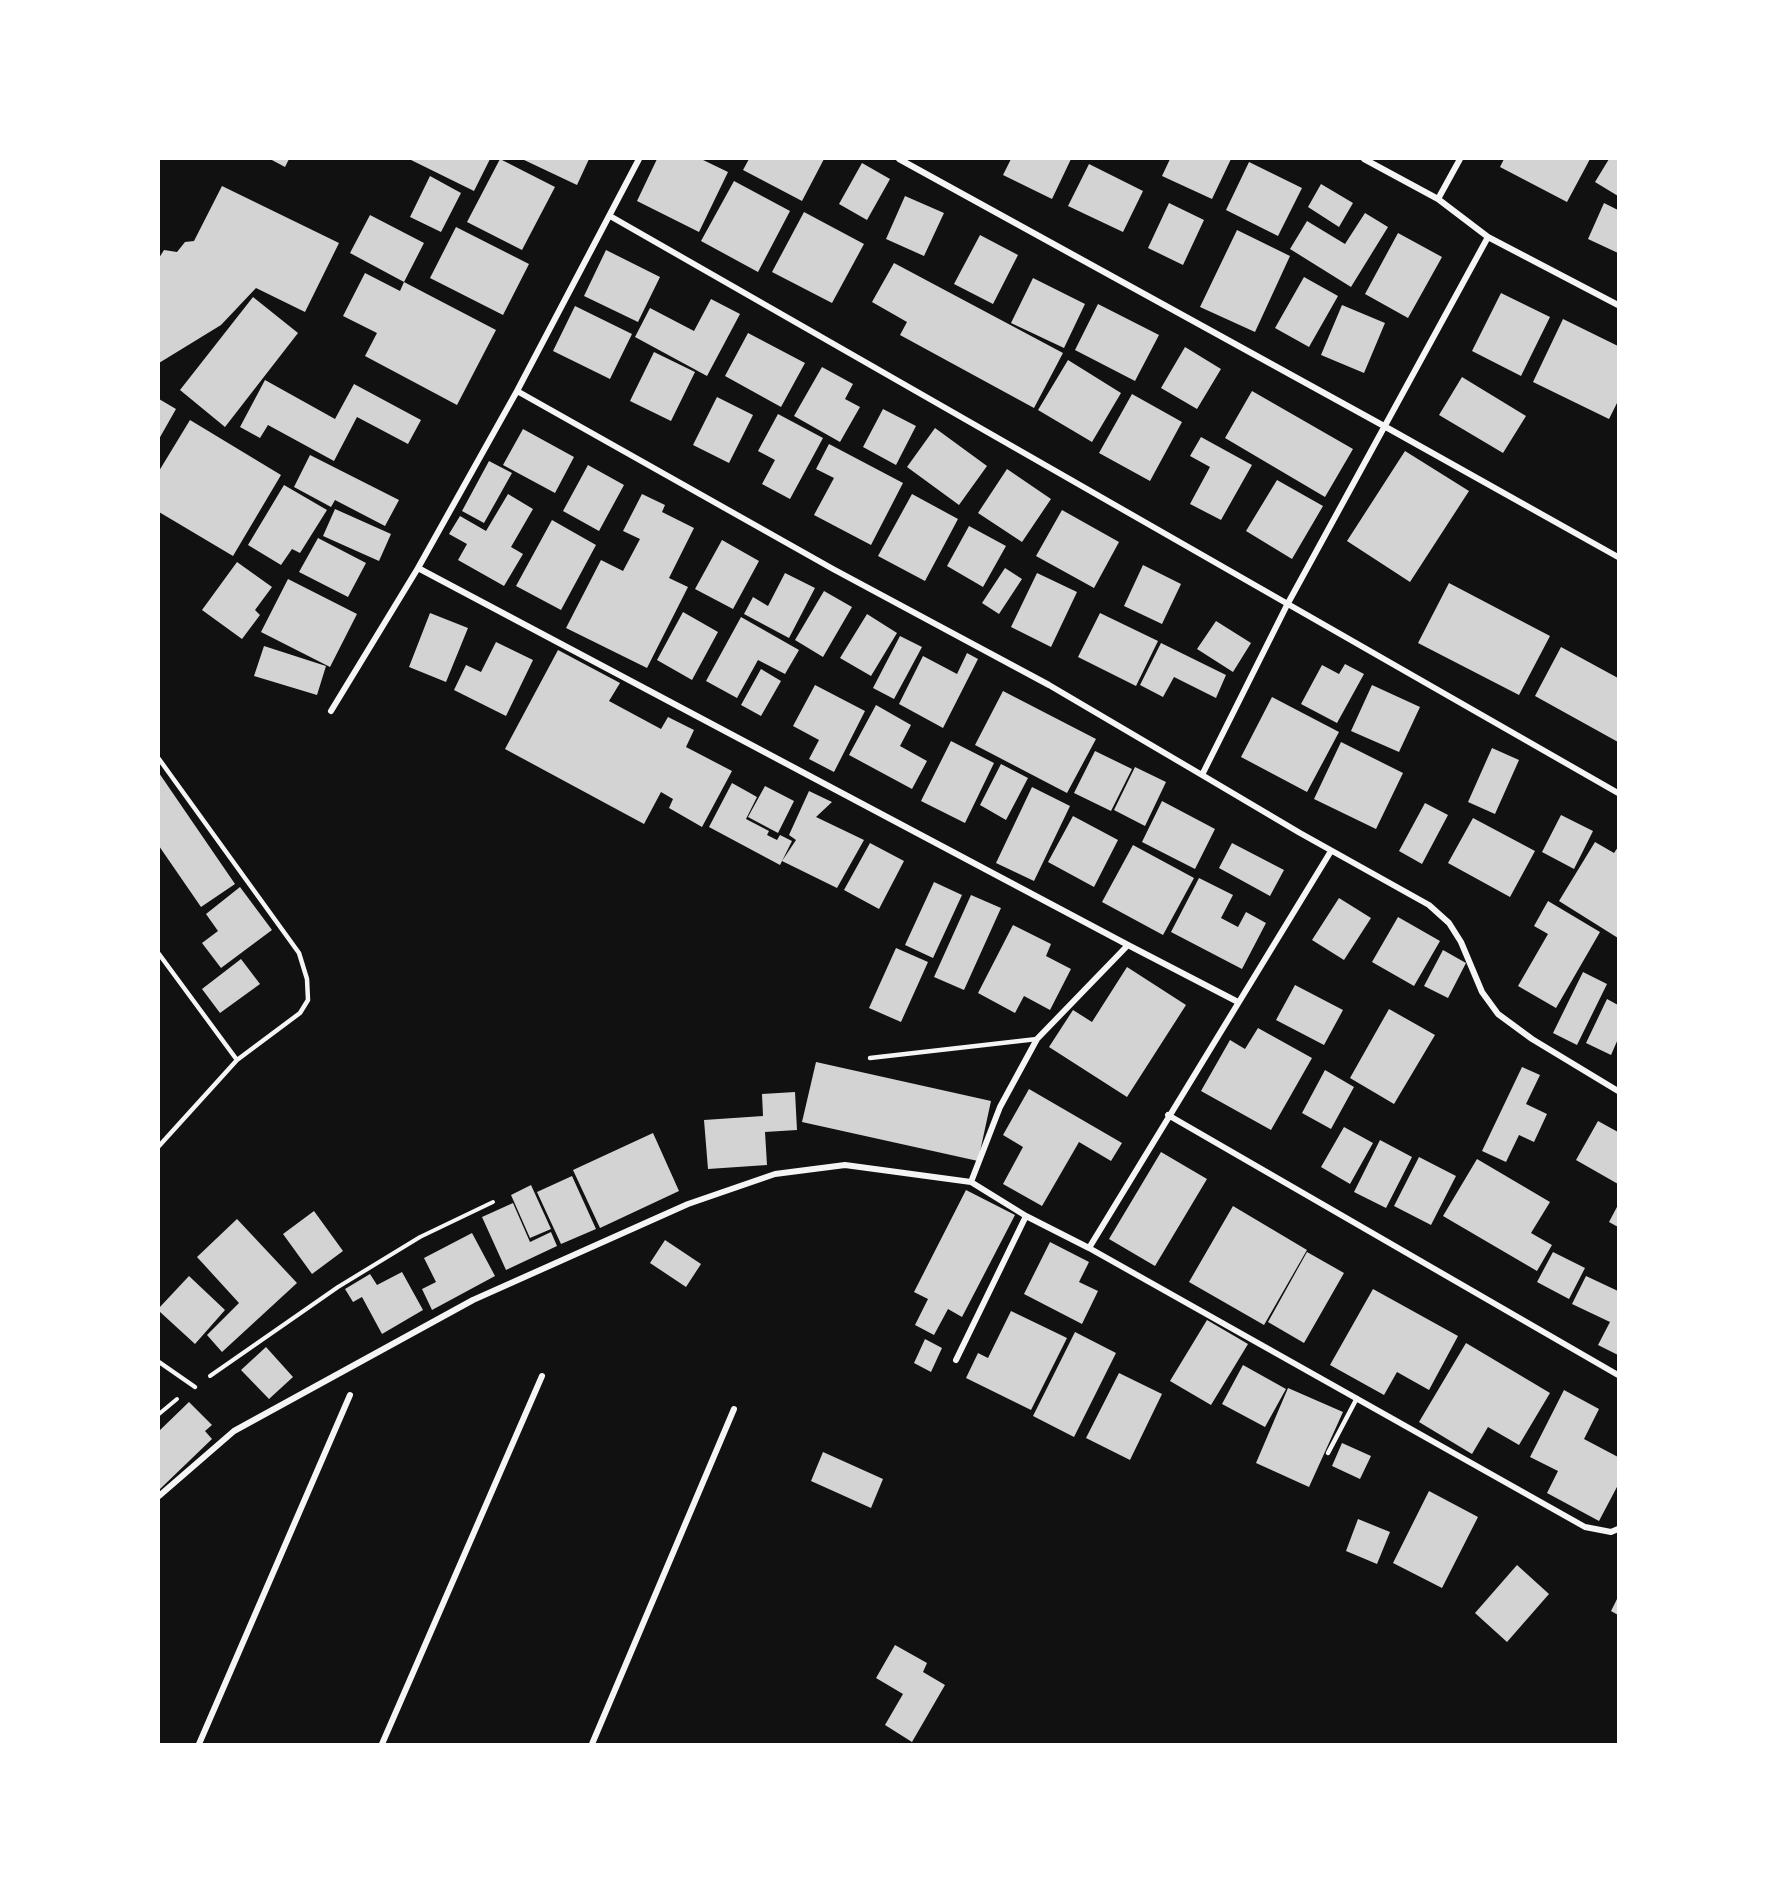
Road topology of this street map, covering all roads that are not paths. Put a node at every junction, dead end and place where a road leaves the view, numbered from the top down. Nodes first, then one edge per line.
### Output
1 (639, 159) edge
2 (899, 159) edge
3 (1364, 159) edge
4 (1460, 159) edge
5 (1438, 199) junction
6 (610, 216) junction
7 (1488, 237) junction
8 (1618, 304) edge
9 (517, 391) junction
10 (1384, 426) junction
11 (1618, 557) edge
12 (418, 568) junction
13 (1287, 605) junction
14 (331, 711) dead end
15 (159, 759) edge
16 (1202, 775) junction
17 (1618, 793) edge
18 (1331, 851) junction
19 (1128, 945) junction
20 (159, 954) edge
21 (1238, 1002) junction
22 (1037, 1038) junction
23 (870, 1058) dead end
24 (237, 1060) junction
25 (1618, 1091) edge
26 (1168, 1115) junction
27 (159, 1146) edge
28 (971, 1182) junction
29 (1026, 1216) junction
30 (1089, 1248) junction
31 (956, 1360) dead end
32 (159, 1362) edge
33 (1618, 1375) edge
34 (542, 1376) dead end
35 (195, 1387) road end
36 (350, 1395) dead end
37 (1357, 1398) junction
38 (734, 1409) dead end
39 (1328, 1453) dead end
40 (159, 1496) edge
41 (1618, 1529) edge
42 (199, 1744) edge
43 (382, 1744) edge
44 (592, 1744) edge

1 - 6 street
2 - 10 street
3 - 5 street
4 - 5 street
5 - 7 street
6 - 9 street
6 - 13 street
7 - 8 street
7 - 10 street
9 - 12 street
9 - 16 street
10 - 11 street
10 - 13 street
12 - 14 street
12 - 19 street
13 - 16 street
13 - 17 street
15 - 24 lane
16 - 18 street
18 - 21 street
18 - 25 street
19 - 21 street
19 - 22 street
20 - 24 lane
21 - 26 street
22 - 23 lane
22 - 28 street
24 - 27 lane
26 - 30 street
26 - 33 street
28 - 29 street
28 - 40 street
29 - 30 street
29 - 31 street
30 - 37 street
32 - 35 lane
34 - 43 street
36 - 42 street
37 - 39 lane
37 - 41 street
38 - 44 street

